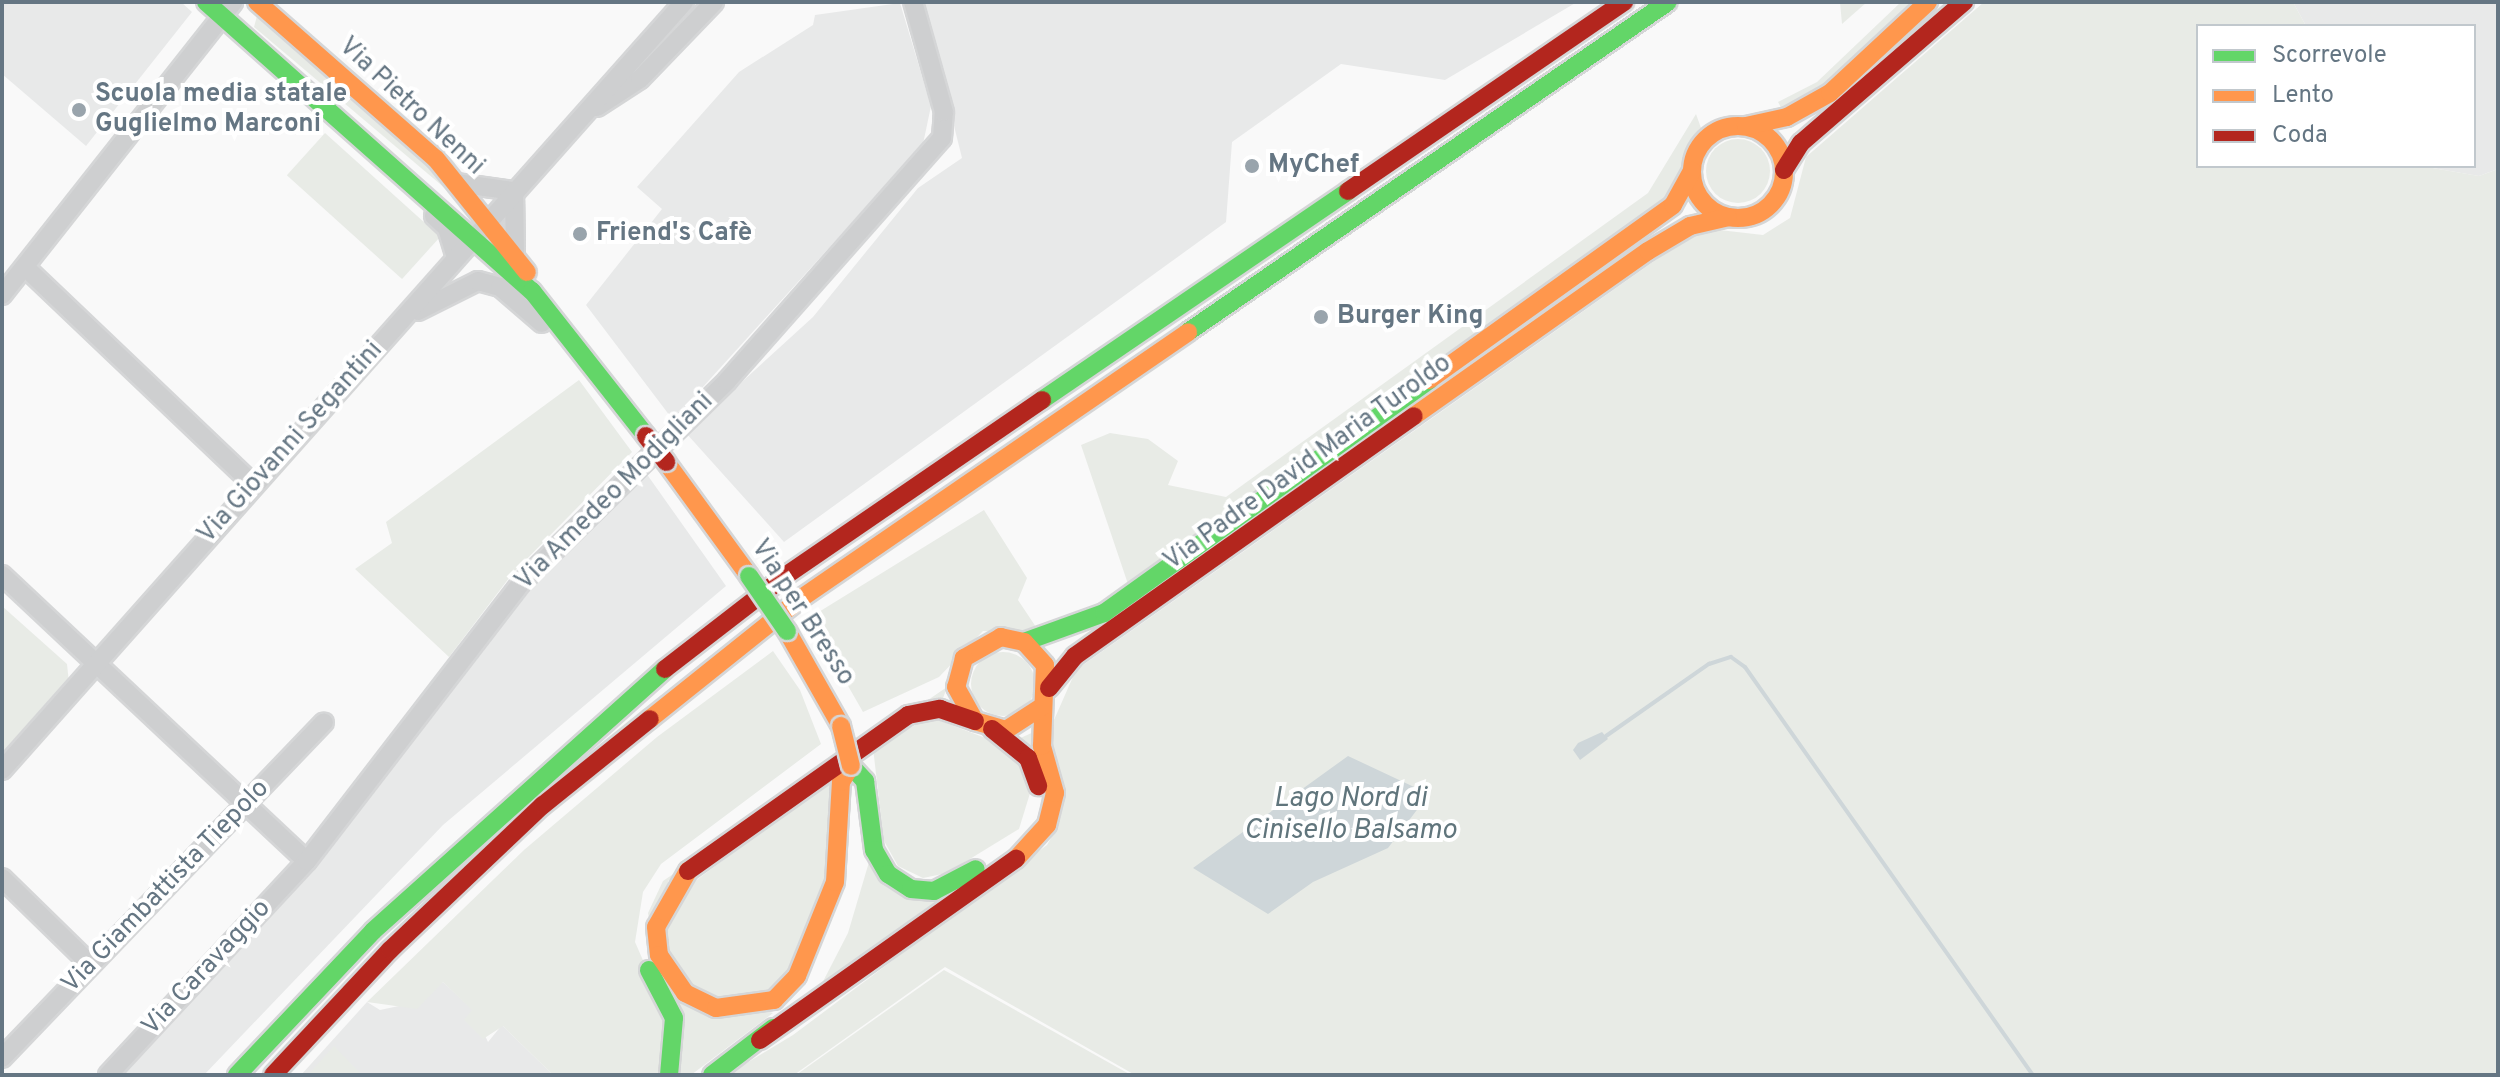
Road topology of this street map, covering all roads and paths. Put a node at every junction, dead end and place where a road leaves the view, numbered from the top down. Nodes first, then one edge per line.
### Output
1 (206, 2) edge
2 (257, 2) edge
3 (714, 2) edge
4 (913, 2) edge
5 (1624, 2) edge
6 (1668, 2) edge
7 (1928, 2) edge
8 (1964, 2) edge
9 (676, 4) edge
10 (227, 9) edge
11 (581, 117) junction
12 (1746, 126) junction
13 (388, 163) junction
14 (1784, 170) junction
15 (1692, 171) junction
16 (456, 183) junction
17 (514, 191) junction
18 (1728, 217) junction
19 (490, 220) junction
20 (475, 236) junction
21 (515, 256) junction
22 (456, 258) junction
23 (26, 268) junction
24 (532, 291) junction
25 (2, 295) edge
26 (395, 326) junction
27 (589, 363) junction
28 (254, 485) junction
29 (2, 575) edge
30 (1024, 642) junction
31 (94, 661) junction
32 (957, 676) junction
33 (1049, 688) junction
34 (1043, 706) junction
35 (975, 721) junction
36 (324, 722) dead end
37 (992, 729) junction
38 (851, 766) junction
39 (2, 770) edge
40 (247, 807) junction
41 (307, 861) junction
42 (2, 878) edge
43 (656, 880) dead end
44 (646, 901) dead end
45 (89, 963) junction
46 (760, 1040) junction
47 (4, 1053) edge
48 (108, 1075) edge
49 (237, 1075) edge
50 (273, 1075) edge
51 (669, 1075) edge
52 (712, 1075) edge

1 - 10 main road, Via Pietro Nenni
2 - 16 main road, Via Pietro Nenni
3 - 11 street, Via Giovanni Segantini
4 - 41 street, Via Amedeo Modigliani
5 - 49 main road
6 - 50 main road
7 - 12 main road
8 - 14 main road
9 - 11 street, Via Giovanni Segantini
10 - 13 main road, Via Pietro Nenni
10 - 23 street
11 - 17 street, Via Giovanni Segantini
12 - 14 main road
12 - 15 main road
13 - 20 main road, Via Pietro Nenni
13 - 22 street
14 - 18 main road
15 - 18 main road
15 - 30 main road, Via Padre David Maria Turoldo
16 - 17 street
16 - 19 main road, Via Pietro Nenni
17 - 19 street, Via Giovanni Segantini
17 - 21 street, Via per Bresso
18 - 33 main road, Via Padre David Maria Turoldo
19 - 20 street, Via Giovanni Segantini
19 - 21 main road, Via per Bresso
20 - 22 street, Via Giovanni Segantini
20 - 24 main road, Via per Bresso
21 - 24 main road, Via per Bresso
22 - 26 street, Via Giovanni Segantini
23 - 25 street
23 - 28 street
24 - 27 main road, Via per Bresso
26 - 27 street, Via per Bresso
26 - 28 street, Via Giovanni Segantini
27 - 38 main road, Via per Bresso, bridge
28 - 31 street, Via Giovanni Segantini
29 - 31 street
30 - 32 main road
30 - 33 main road
31 - 39 street, Via Giovanni Segantini
31 - 40 street
32 - 35 main road
32 - 43 main road
33 - 34 main road
34 - 37 main road
34 - 46 main road
35 - 37 main road
35 - 38 main road
36 - 40 street, Via Giambattista Tiepolo
37 - 38 main road
38 - 46 main road, Via per Bresso
40 - 41 street
40 - 45 street, Via Giambattista Tiepolo
41 - 48 street, Via Caravaggio
42 - 45 street
44 - 51 main road
45 - 47 street, Via Giambattista Tiepolo
46 - 52 main road, Via per Bresso

